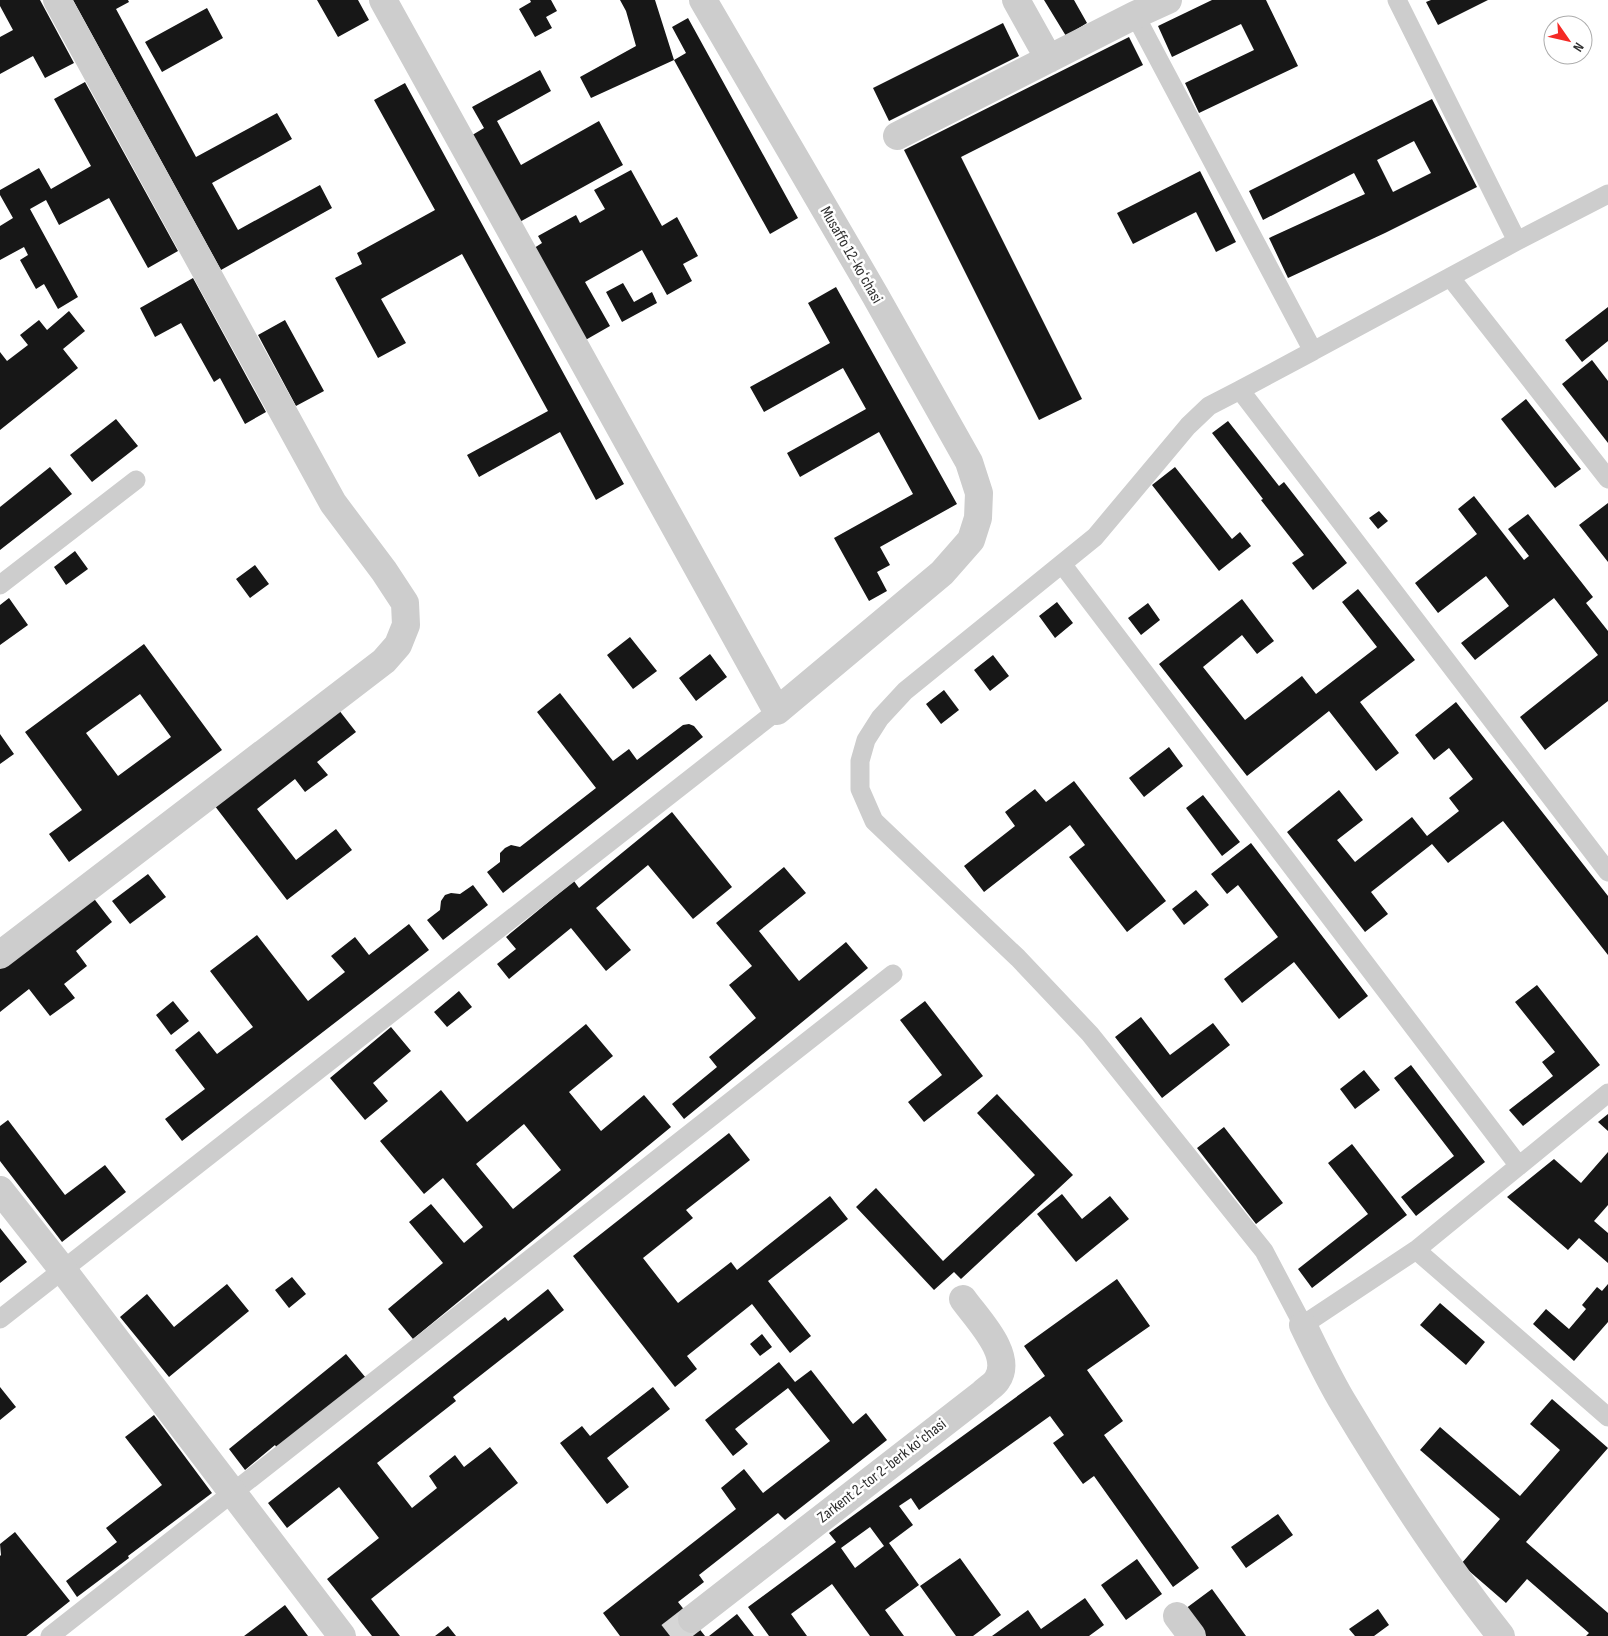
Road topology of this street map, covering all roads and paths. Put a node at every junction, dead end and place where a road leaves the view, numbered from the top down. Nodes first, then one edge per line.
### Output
1 (57, 0) edge
2 (383, 0) edge
3 (702, 0) edge
4 (1016, 0) edge
5 (1168, 0) edge
6 (1397, 0) edge
7 (1135, 15) junction
8 (1049, 58) junction
9 (897, 136) dead end
10 (1608, 194) edge
11 (1517, 241) junction
12 (1450, 277) junction
13 (1313, 351) junction
14 (1240, 390) junction
15 (1608, 479) edge
16 (136, 480) dead end
17 (1062, 564) junction
18 (0, 585) edge
19 (777, 711) junction
20 (1608, 872) edge
21 (0, 955) edge
22 (893, 974) dead end
23 (1608, 1092) edge
24 (1519, 1166) junction
25 (0, 1190) edge
26 (1416, 1250) junction
27 (63, 1270) junction
28 (963, 1299) dead end
29 (0, 1319) edge
30 (1303, 1325) junction
31 (1608, 1417) edge
32 (233, 1493) junction
33 (692, 1619) tunnel mouth
34 (50, 1636) edge
35 (342, 1636) edge
36 (1502, 1636) edge

1 - 21 street
2 - 19 street
3 - 19 street, Musaffo 12-koʻchasi
4 - 8 street
5 - 7 street
6 - 11 lane
7 - 8 street
7 - 13 lane
8 - 9 street
10 - 11 lane
11 - 12 lane
12 - 13 lane
12 - 15 lane
13 - 14 lane
14 - 17 lane
14 - 20 lane
16 - 18 lane
17 - 24 lane
17 - 30 lane
19 - 27 lane
22 - 32 lane
23 - 24 lane
24 - 26 lane
25 - 27 street
26 - 30 lane
26 - 31 lane
27 - 29 lane
27 - 32 street
28 - 33 street, Zarkent 2-tor 2-berk koʻchasi
30 - 36 street
32 - 34 lane
32 - 35 street

